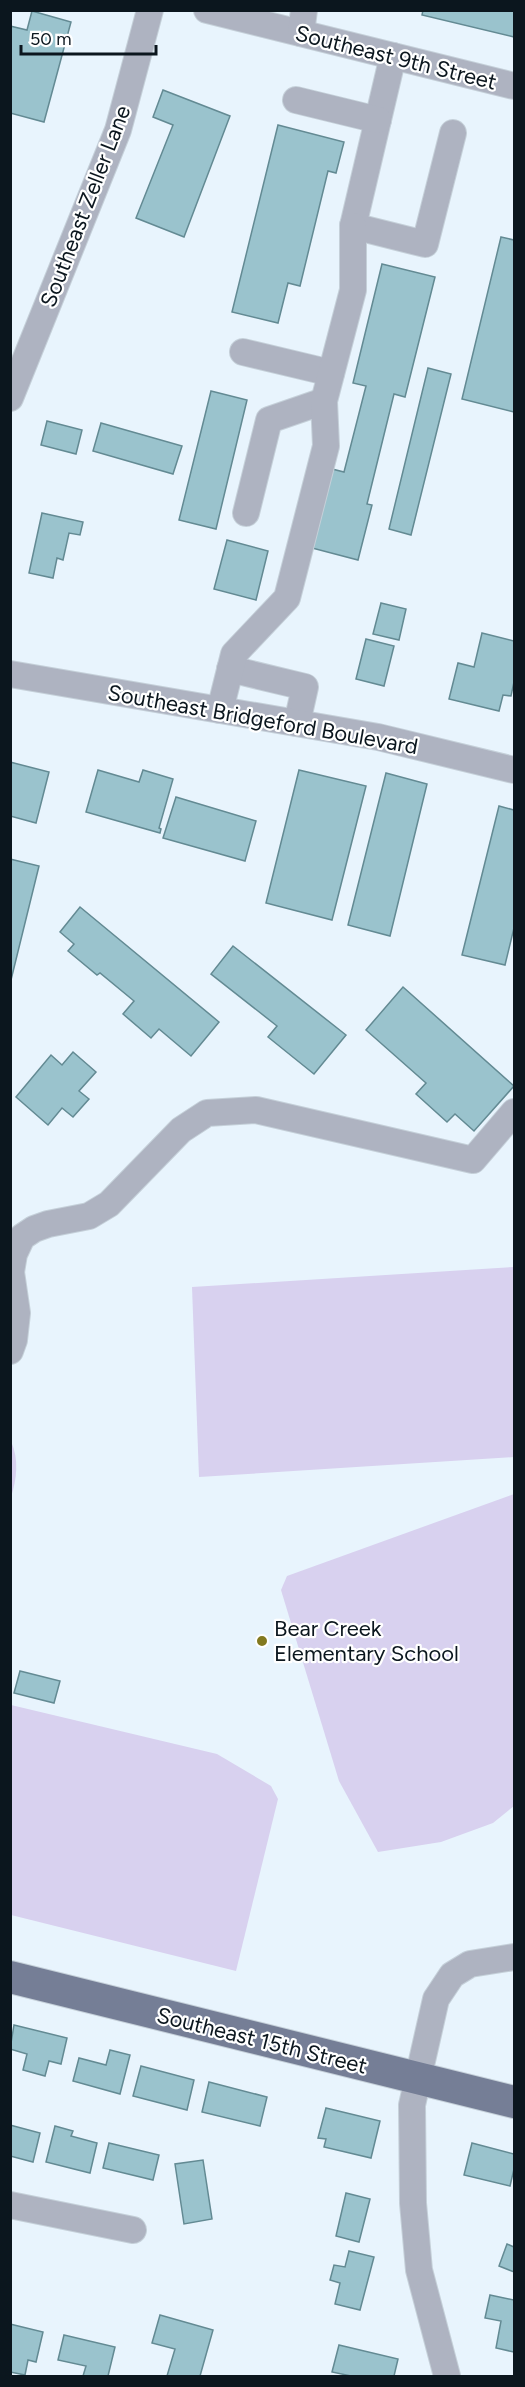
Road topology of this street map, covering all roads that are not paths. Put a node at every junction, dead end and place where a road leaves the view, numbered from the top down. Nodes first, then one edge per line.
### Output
1 (150, 10) edge
2 (207, 10) edge
3 (302, 22) edge
4 (393, 56) junction
5 (514, 86) edge
6 (296, 100) dead end
7 (378, 120) junction
8 (453, 133) dead end
9 (353, 226) junction
10 (243, 352) dead end
11 (332, 373) junction
12 (10, 398) edge
13 (324, 401) junction
14 (246, 513) dead end
15 (230, 669) junction
16 (10, 674) edge
17 (220, 710) junction
18 (297, 723) junction
19 (514, 770) edge
20 (514, 1112) edge
21 (10, 1351) edge
22 (514, 1957) edge
23 (10, 1977) edge
24 (417, 2079) junction
25 (514, 2102) edge
26 (10, 2205) edge
27 (133, 2230) dead end
28 (447, 2376) edge

1 - 12 street, Southeast Zeller Lane
2 - 3 street, Southeast 9th Street
3 - 4 street, Southeast 9th Street
4 - 5 street, Southeast 9th Street
4 - 7 street
6 - 7 street
7 - 9 street
8 - 9 street
9 - 11 street
10 - 11 street
11 - 13 street
13 - 14 street
13 - 15 street
15 - 17 street
15 - 18 street
16 - 17 street, Southeast Bridgeford Boulevard
17 - 18 street, Southeast Bridgeford Boulevard
18 - 19 street, Southeast Bridgeford Boulevard
20 - 21 street
22 - 24 street
23 - 24 main road, Southeast 15th Street
24 - 25 main road, Southeast 15th Street
24 - 28 street
26 - 27 street

